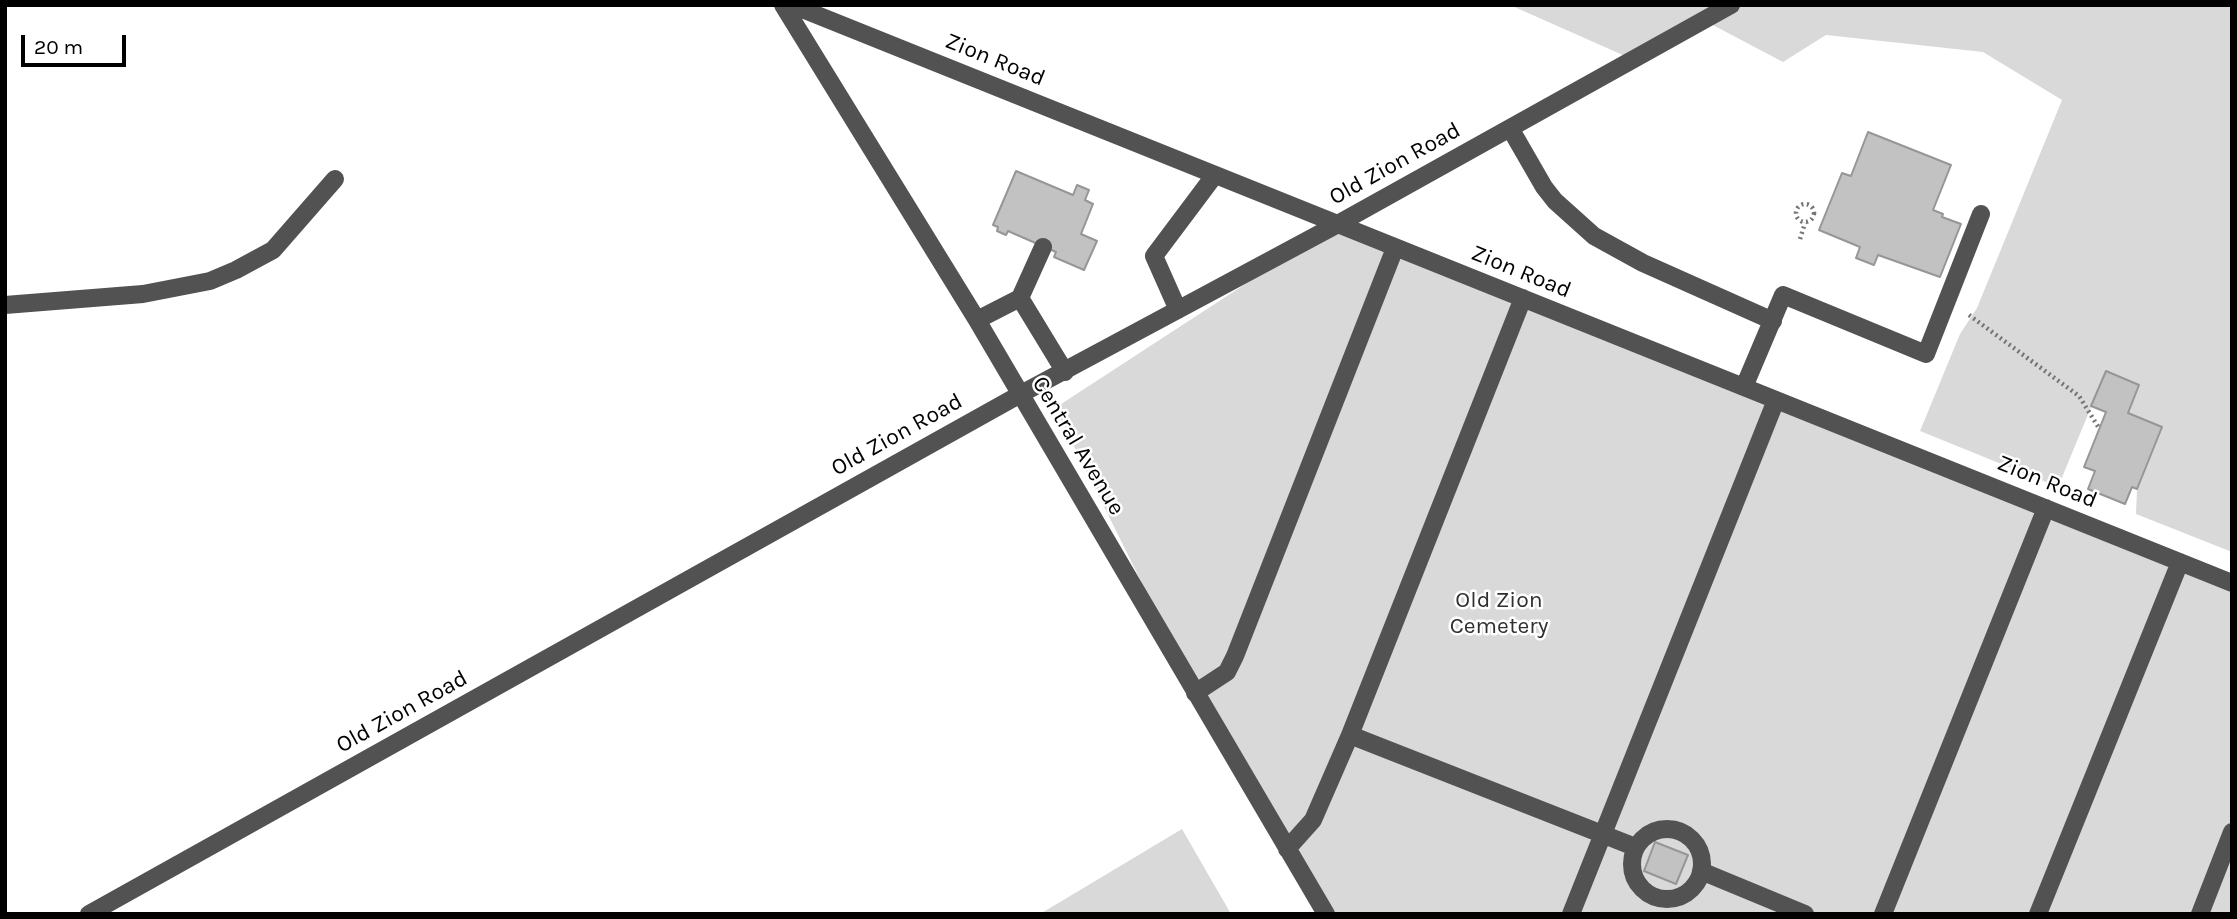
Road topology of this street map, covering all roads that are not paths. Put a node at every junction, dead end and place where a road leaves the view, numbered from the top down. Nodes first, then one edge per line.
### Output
1 (783, 5) edge
2 (792, 5) edge
3 (1731, 5) edge
4 (1510, 128) junction
5 (1214, 176) junction
6 (335, 179) dead end
7 (1981, 214) dead end
8 (1336, 225) junction
9 (1043, 247) dead end
10 (1395, 248) junction
11 (1020, 298) junction
12 (1523, 298) junction
13 (5, 305) edge
14 (1178, 310) junction
15 (976, 320) junction
16 (1773, 321) junction
17 (1065, 372) junction
18 (1744, 387) junction
19 (1019, 395) junction
20 (1776, 400) junction
21 (2046, 508) junction
22 (2180, 562) junction
23 (2232, 583) edge
24 (1195, 693) junction
25 (1350, 735) junction
26 (2232, 832) edge
27 (1603, 834) junction
28 (1635, 847) junction
29 (1287, 849) junction
30 (1701, 871) junction
31 (89, 914) edge
32 (1325, 914) edge
33 (1571, 914) edge
34 (1805, 914) edge
35 (1883, 914) edge
36 (2038, 914) edge
37 (2200, 914) edge

1 - 15 street, Central Avenue
2 - 5 street, Zion Road
3 - 4 street, Old Zion Road
4 - 8 street, Old Zion Road
4 - 16 street
5 - 8 street, Zion Road
5 - 14 street
6 - 13 street
7 - 16 street
8 - 10 street, Zion Road
8 - 14 street, Old Zion Road
9 - 11 street
10 - 12 street, Zion Road
10 - 24 street
11 - 15 street
11 - 17 street
12 - 18 street, Zion Road
12 - 25 street
14 - 17 street, Old Zion Road
15 - 19 street, Central Avenue
16 - 18 street
17 - 19 street, Old Zion Road
18 - 20 street, Zion Road
19 - 24 street, Central Avenue
19 - 31 street, Old Zion Road
20 - 21 street, Zion Road
20 - 27 street
21 - 22 street, Zion Road
21 - 35 street
22 - 23 street, Zion Road
22 - 36 street
24 - 29 street, Central Avenue
25 - 27 street
25 - 29 street
26 - 37 street
27 - 28 street
27 - 33 street
28 - 30 street
28 - 30 street
29 - 32 street, Central Avenue
30 - 34 street

